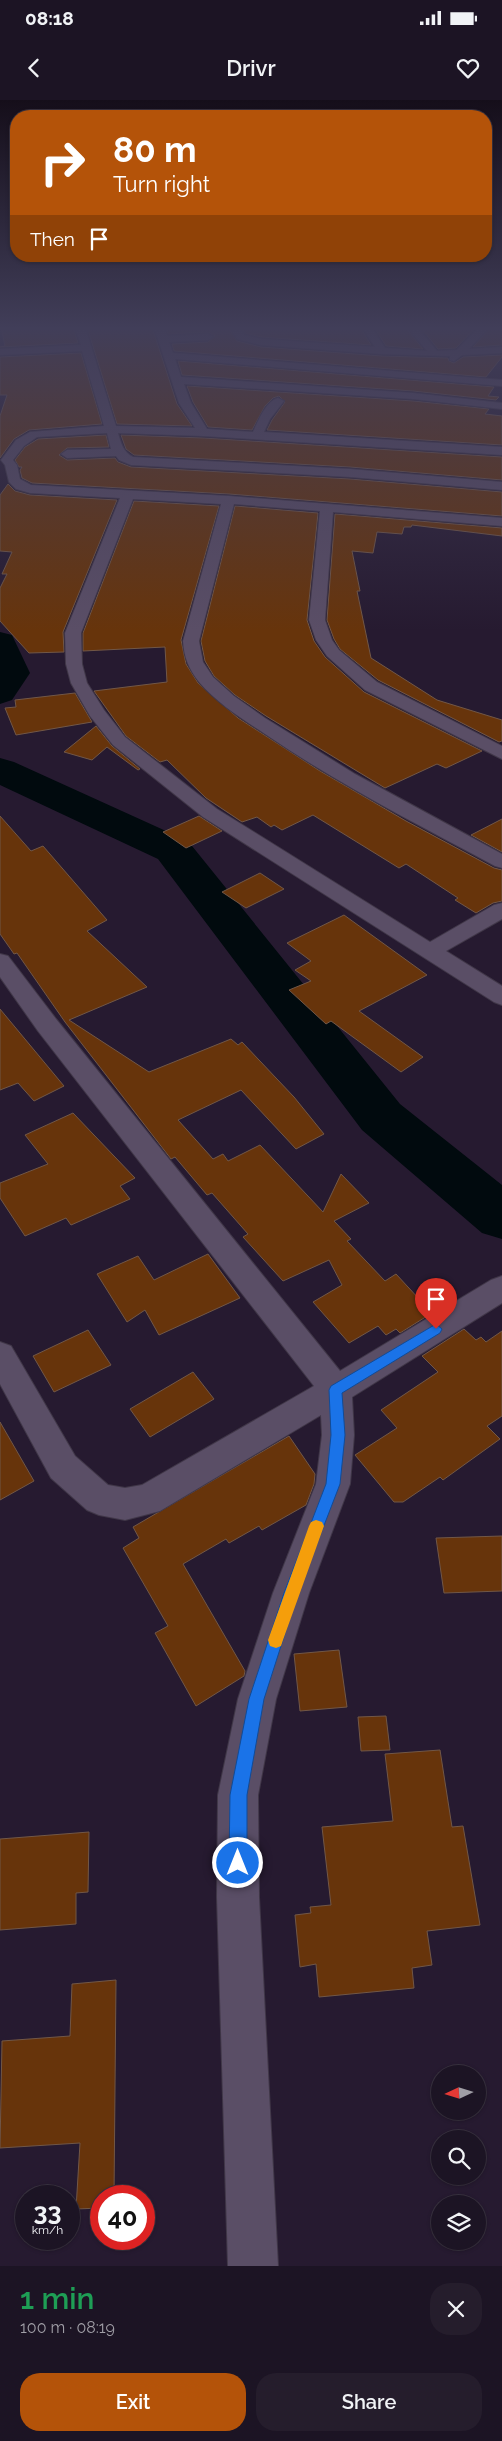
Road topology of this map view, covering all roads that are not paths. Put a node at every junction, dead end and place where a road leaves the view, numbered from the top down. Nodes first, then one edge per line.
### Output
1 (201, 428) edge
2 (260, 428) edge
3 (112, 429) junction
4 (188, 431) junction
5 (203, 432) junction
6 (257, 435) junction
7 (183, 446) dead end
8 (502, 451) edge
9 (118, 452) junction
10 (67, 454) dead end
11 (273, 454) dead end
12 (3, 460) edge
13 (131, 461) junction
14 (226, 466) junction
15 (268, 468) junction
16 (219, 480) dead end
17 (122, 483) junction
18 (502, 486) edge
19 (478, 493) junction
20 (229, 500) junction
21 (327, 507) junction
22 (469, 520) junction
23 (502, 522) edge
24 (502, 753) edge
25 (502, 862) edge
26 (502, 910) edge
27 (428, 952) junction
28 (0, 961) edge
29 (9, 988) edge
30 (502, 997) edge
31 (502, 1288) edge
32 (0, 1355) edge
33 (336, 1390) junction
34 (253, 2266) edge

1 - 5 street
2 - 6 street
3 - 4 street
3 - 9 street
3 - 12 street
4 - 5 street
4 - 7 street
5 - 6 street
6 - 8 street
9 - 10 street
9 - 13 street
11 - 15 street
12 - 17 street
13 - 14 street
13 - 17 street
14 - 15 street
14 - 16 street
15 - 19 street
17 - 20 street
17 - 27 street
18 - 19 street
19 - 22 street
20 - 21 street
20 - 25 street
21 - 22 street
21 - 24 street
22 - 23 street
26 - 27 street
27 - 30 street
28 - 29 street
29 - 33 street
31 - 33 street
32 - 33 street
33 - 34 street

